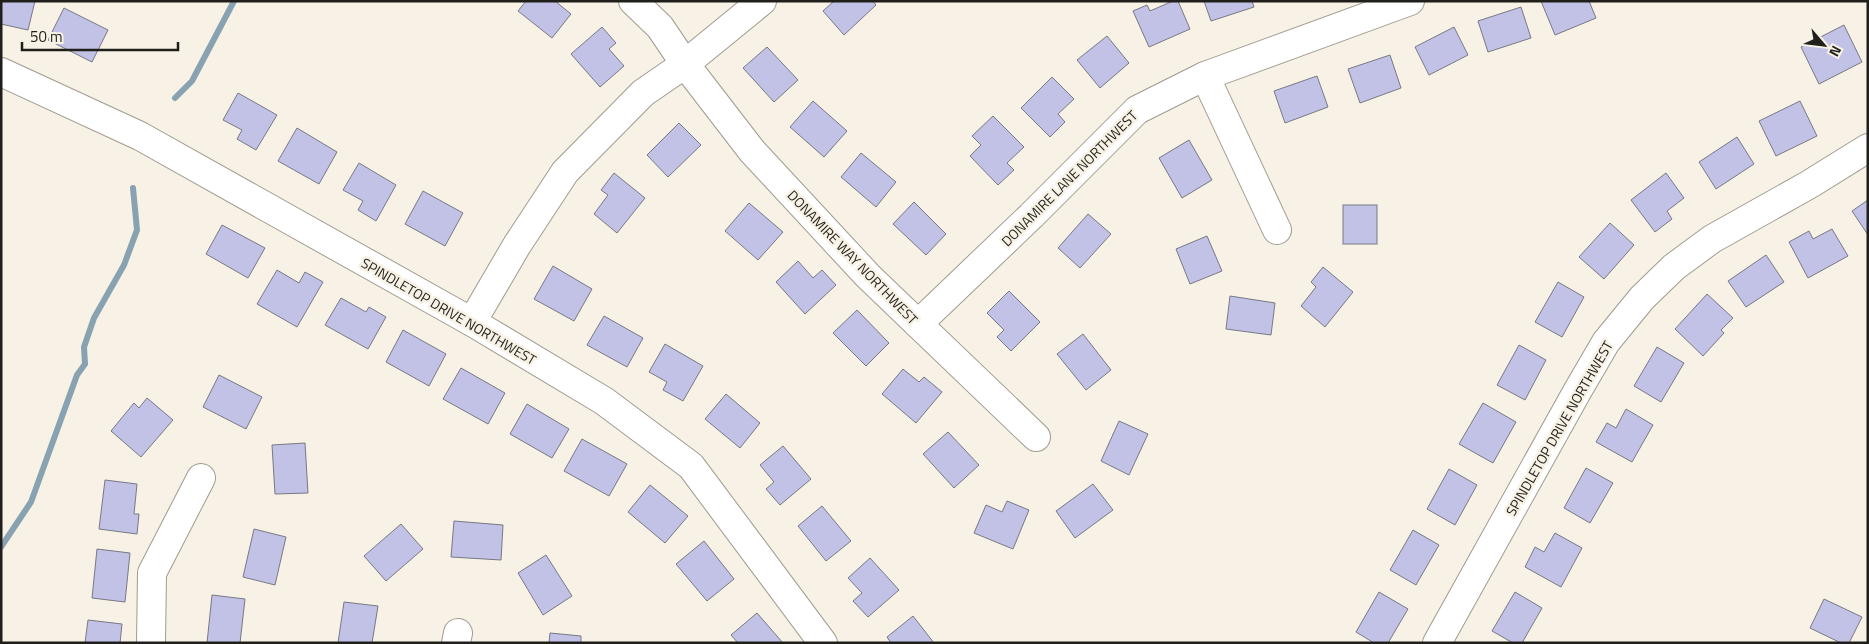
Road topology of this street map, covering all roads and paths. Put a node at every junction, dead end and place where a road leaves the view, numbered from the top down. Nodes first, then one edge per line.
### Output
1 (633, 1) edge
2 (762, 1) edge
3 (1410, 1) edge
4 (685, 64) junction
5 (1, 72) edge
6 (1205, 76) junction
7 (1868, 148) edge
8 (1277, 230) dead end
9 (472, 322) junction
10 (918, 324) junction
11 (1036, 437) dead end
12 (200, 478) dead end
13 (151, 643) edge
14 (823, 643) edge
15 (1437, 643) edge

1 - 4 street, DONAMIRE WAY NORTHWEST
2 - 4 street
3 - 6 street, DONAMIRE LANE NORTHWEST
4 - 9 street
4 - 10 street, DONAMIRE WAY NORTHWEST
5 - 9 street, SPINDLETOP DRIVE NORTHWEST
6 - 8 street
6 - 10 street, DONAMIRE LANE NORTHWEST
7 - 15 street, SPINDLETOP DRIVE NORTHWEST
9 - 14 street, SPINDLETOP DRIVE NORTHWEST
10 - 11 street, DONAMIRE WAY NORTHWEST
12 - 13 street

